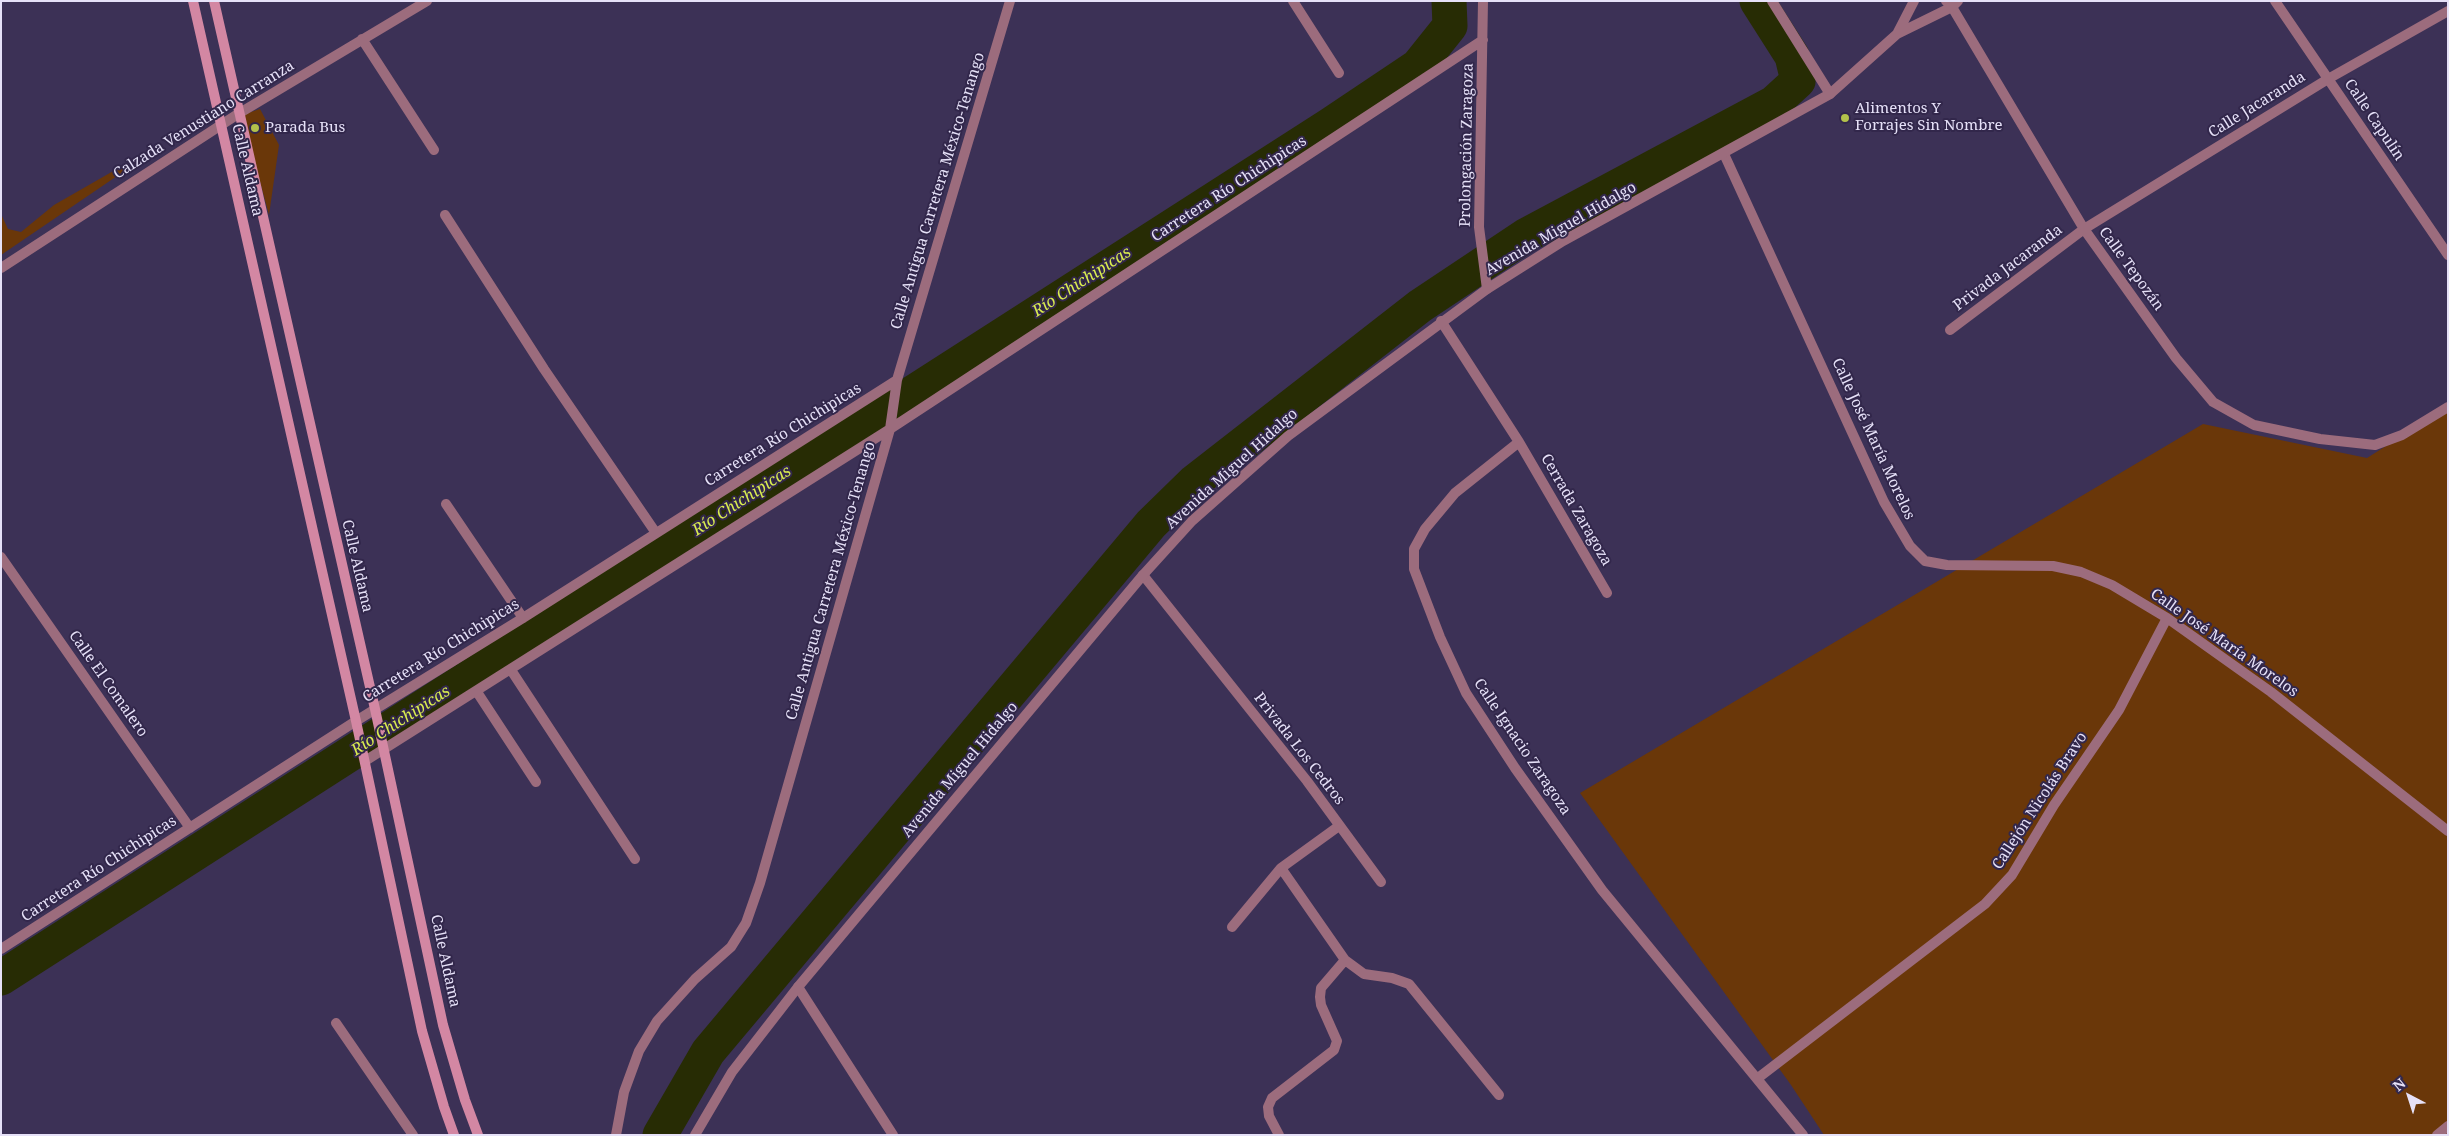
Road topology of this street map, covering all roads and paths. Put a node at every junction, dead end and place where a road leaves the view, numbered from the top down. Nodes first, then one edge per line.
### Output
1 (193, 1) edge
2 (214, 1) edge
3 (427, 1) edge
4 (1010, 1) edge
5 (1293, 1) edge
6 (1483, 1) edge
7 (1772, 1) edge
8 (1914, 1) edge
9 (2274, 1) edge
10 (1952, 3) edge
11 (2448, 11) edge
12 (1897, 34) junction
13 (362, 39) junction
14 (1483, 40) junction
15 (1339, 74) dead end
16 (2328, 79) junction
17 (1830, 94) junction
18 (238, 114) junction
19 (221, 125) junction
20 (434, 150) dead end
21 (1724, 154) junction
22 (445, 215) dead end
23 (2084, 229) junction
24 (2448, 255) edge
25 (1, 268) edge
26 (1487, 288) junction
27 (1441, 321) junction
28 (1950, 330) dead end
29 (897, 380) junction
30 (2448, 407) edge
31 (891, 426) junction
32 (1520, 442) junction
33 (446, 504) dead end
34 (656, 533) junction
35 (1, 557) edge
36 (1143, 575) junction
37 (1607, 593) dead end
38 (524, 618) junction
39 (2166, 618) junction
40 (511, 670) junction
41 (477, 692) junction
42 (375, 709) junction
43 (356, 721) junction
44 (383, 750) junction
45 (365, 761) junction
46 (536, 782) dead end
47 (1339, 826) junction
48 (190, 828) junction
49 (2448, 831) edge
50 (635, 859) dead end
51 (1281, 868) junction
52 (1382, 882) dead end
53 (1232, 928) dead end
54 (1, 949) edge
55 (1345, 960) junction
56 (798, 987) junction
57 (336, 1024) dead end
58 (1758, 1078) junction
59 (1499, 1095) dead end
60 (2448, 1126) edge
61 (413, 1135) edge
62 (454, 1135) edge
63 (478, 1135) edge
64 (616, 1135) edge
65 (695, 1135) edge
66 (893, 1135) edge
67 (1279, 1135) edge
68 (1803, 1135) edge
69 (2437, 1135) edge

1 - 19 main road, Calle Aldama
2 - 18 main road, Calle Aldama
3 - 13 street, Calzada Venustiano Carranza
4 - 29 street, Calle Antigua Carretera México-Tenango
5 - 15 street
6 - 14 street, Prolongación Zaragoza
7 - 17 street
8 - 12 street, Avenida Miguel Hidalgo
9 - 16 street, Calle Capulín
10 - 12 street, Avenida Miguel Hidalgo
10 - 23 street, Calle Tepozán
11 - 16 street, Calle Jacaranda
12 - 17 street, Avenida Miguel Hidalgo
13 - 18 street, Calzada Venustiano Carranza
13 - 20 street
14 - 26 street, Prolongación Zaragoza
14 - 31 street, Carretera Río Chichipicas
16 - 23 street, Calle Jacaranda
16 - 24 street, Calle Capulín
17 - 21 street, Avenida Miguel Hidalgo
18 - 19 street, Calzada Venustiano Carranza
18 - 42 main road, Calle Aldama
19 - 25 street, Calzada Venustiano Carranza
19 - 43 main road, Calle Aldama
21 - 26 street, Avenida Miguel Hidalgo
21 - 39 street, Calle José María Morelos
22 - 34 street
23 - 28 street, Privada Jacaranda
23 - 30 street, Calle Tepozán
26 - 27 street, Avenida Miguel Hidalgo
27 - 32 street
27 - 36 street, Avenida Miguel Hidalgo
29 - 31 street, Calle Antigua Carretera México-Tenango
29 - 34 street, Carretera Río Chichipicas
31 - 40 street, Carretera Río Chichipicas
31 - 64 street, Calle Antigua Carretera México-Tenango
32 - 37 street, Cerrada Zaragoza
32 - 58 street, Calle Ignacio Zaragoza
33 - 38 street
34 - 38 street, Carretera Río Chichipicas
35 - 48 street, Calle El Comalero
36 - 47 street, Privada Los Cedros
36 - 56 street, Avenida Miguel Hidalgo
38 - 42 street, Carretera Río Chichipicas
39 - 49 street, Calle José María Morelos
39 - 58 street, Callejón Nicolás Bravo
40 - 41 street, Carretera Río Chichipicas
40 - 50 street
41 - 44 street, Carretera Río Chichipicas
41 - 46 street
42 - 43 street, Carretera Río Chichipicas
42 - 44 main road, Calle Aldama
43 - 45 main road, Calle Aldama
43 - 48 street, Carretera Río Chichipicas
44 - 45 street, Carretera Río Chichipicas
44 - 63 main road, Calle Aldama
45 - 62 main road, Calle Aldama
47 - 51 street, Privada Los Cedros
47 - 52 street
48 - 54 street, Carretera Río Chichipicas
51 - 53 street, Privada Los Cedros
51 - 55 street
55 - 59 street
55 - 67 street
56 - 65 street, Avenida Miguel Hidalgo
56 - 66 street
57 - 61 street
58 - 68 street, Calle Ignacio Zaragoza
60 - 69 street

